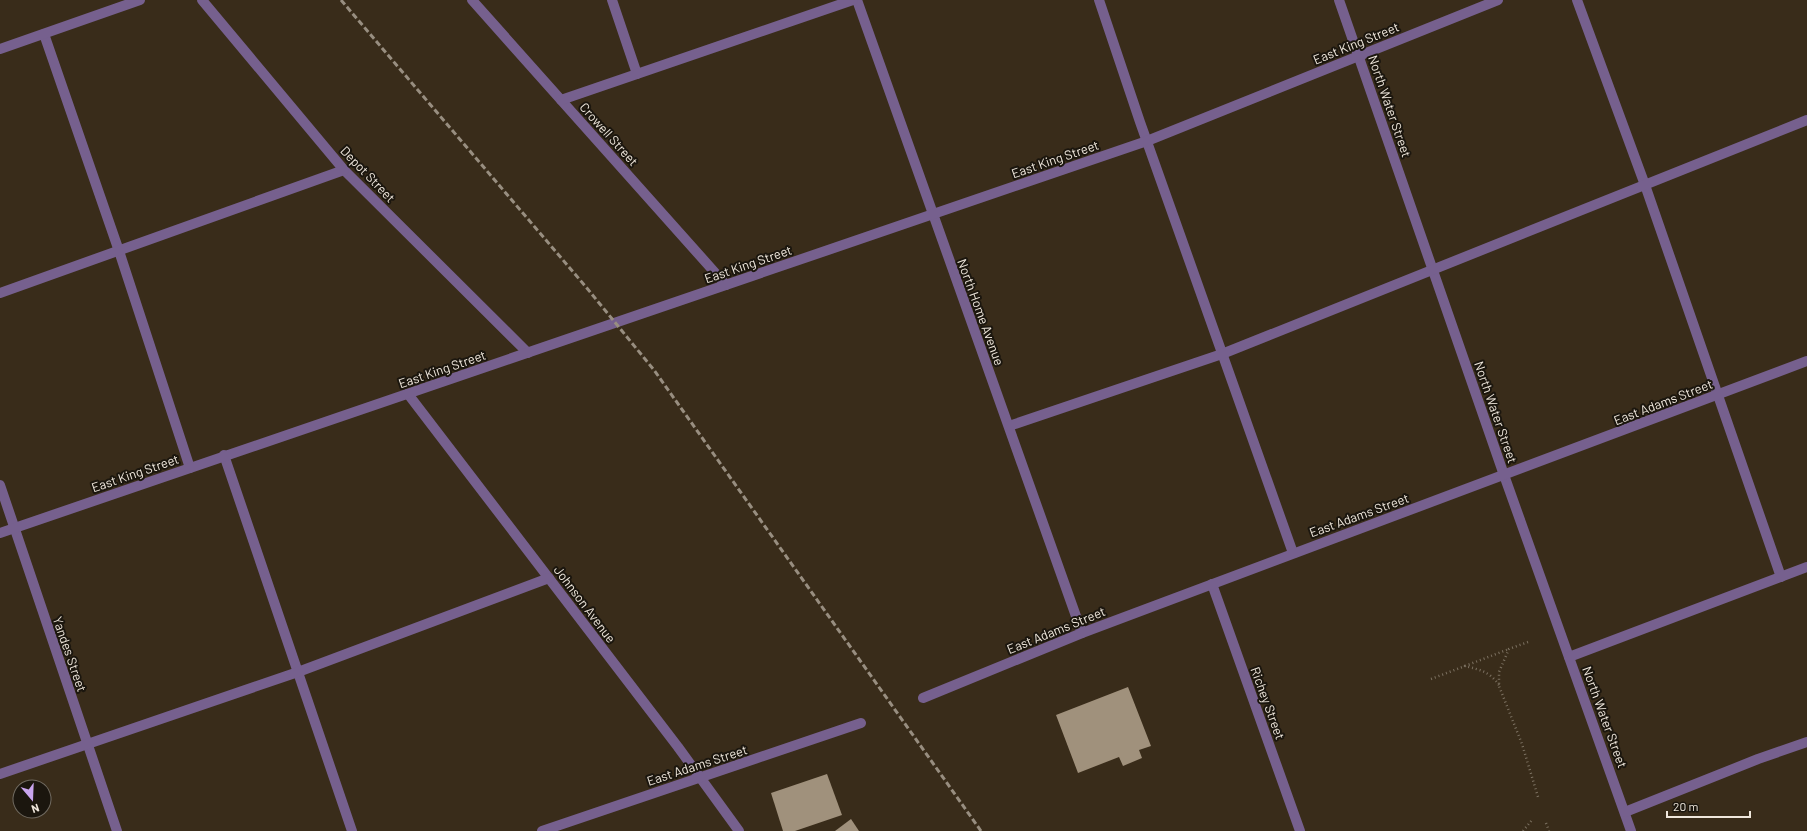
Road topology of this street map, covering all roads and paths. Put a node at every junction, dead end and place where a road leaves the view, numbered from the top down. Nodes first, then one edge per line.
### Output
1 (140, 0) edge
2 (202, 0) edge
3 (472, 0) edge
4 (612, 0) edge
5 (853, 0) edge
6 (857, 0) edge
7 (1099, 0) edge
8 (1339, 0) edge
9 (1498, 0) edge
10 (1577, 0) edge
11 (44, 34) junction
12 (0, 49) edge
13 (1359, 56) junction
14 (637, 74) junction
15 (561, 100) junction
16 (1807, 120) edge
17 (1147, 141) junction
18 (344, 170) junction
19 (1645, 185) junction
20 (932, 215) junction
21 (119, 251) junction
22 (1433, 269) junction
23 (726, 285) junction
24 (0, 293) edge
25 (528, 353) junction
26 (1222, 354) junction
27 (1807, 360) edge
28 (408, 394) junction
29 (1717, 395) junction
30 (1009, 426) junction
31 (224, 455) junction
32 (190, 468) junction
33 (1504, 475) junction
34 (0, 484) edge
35 (14, 528) junction
36 (0, 533) edge
37 (1293, 553) junction
38 (1807, 567) edge
39 (1781, 577) junction
40 (549, 578) junction
41 (1212, 584) junction
42 (1082, 633) junction
43 (1528, 642) dead end
44 (1509, 649) junction
45 (1569, 657) junction
46 (1465, 666) junction
47 (298, 672) junction
48 (1431, 679) dead end
49 (1499, 686) junction
50 (923, 698) dead end
51 (861, 723) dead end
52 (1807, 742) edge
53 (87, 744) junction
54 (0, 774) edge
55 (699, 778) junction
56 (1538, 796) dead end
57 (1625, 812) junction
58 (1532, 820) dead end
59 (1546, 823) dead end
60 (546, 830) edge
61 (117, 831) edge
62 (352, 831) edge
63 (739, 831) edge
64 (1300, 831) edge
65 (1523, 831) edge
66 (1549, 831) edge
67 (1631, 831) edge

1 - 11 street
2 - 18 street, Depot Street
3 - 15 street, Crowell Street
4 - 14 street
5 - 14 street
6 - 20 street, North Home Avenue
7 - 17 street
8 - 13 street, North Water Street
9 - 13 street, East King Street
10 - 19 street
11 - 12 street
11 - 21 street
13 - 17 street, East King Street
13 - 22 street, North Water Street
14 - 15 street
15 - 23 street, Crowell Street
16 - 19 street
17 - 20 street, East King Street
17 - 26 street
18 - 21 street
18 - 25 street, Depot Street
19 - 22 street
19 - 29 street
20 - 23 street, East King Street
20 - 30 street, North Home Avenue
21 - 24 street
21 - 32 street
22 - 26 street
22 - 33 street, North Water Street
23 - 25 street, East King Street
25 - 28 street, East King Street
26 - 30 street
26 - 37 street
27 - 29 street, East Adams Street
28 - 31 street, East King Street
28 - 40 street, Johnson Avenue
29 - 33 street, East Adams Street
29 - 39 street
30 - 42 street, North Home Avenue
31 - 32 street, East King Street
31 - 47 street
32 - 35 street, East King Street
33 - 37 street, East Adams Street
33 - 45 street, North Water Street
34 - 35 street, Yandes Street
35 - 36 street, East King Street
35 - 53 street, Yandes Street
37 - 41 street, East Adams Street
38 - 39 street
39 - 45 street
40 - 47 street
40 - 55 street, Johnson Avenue
41 - 42 street, East Adams Street
41 - 64 street, Richey Street
42 - 50 street, East Adams Street
43 - 44 path
44 - 46 path
44 - 49 path
45 - 57 street, North Water Street
46 - 48 path
46 - 49 path
47 - 53 street
47 - 62 street
49 - 56 path
51 - 55 street, East Adams Street
52 - 57 street
53 - 54 street
53 - 61 street, Yandes Street
55 - 60 street, East Adams Street
55 - 63 street, Johnson Avenue
57 - 67 street, North Water Street
58 - 65 path
59 - 66 path

